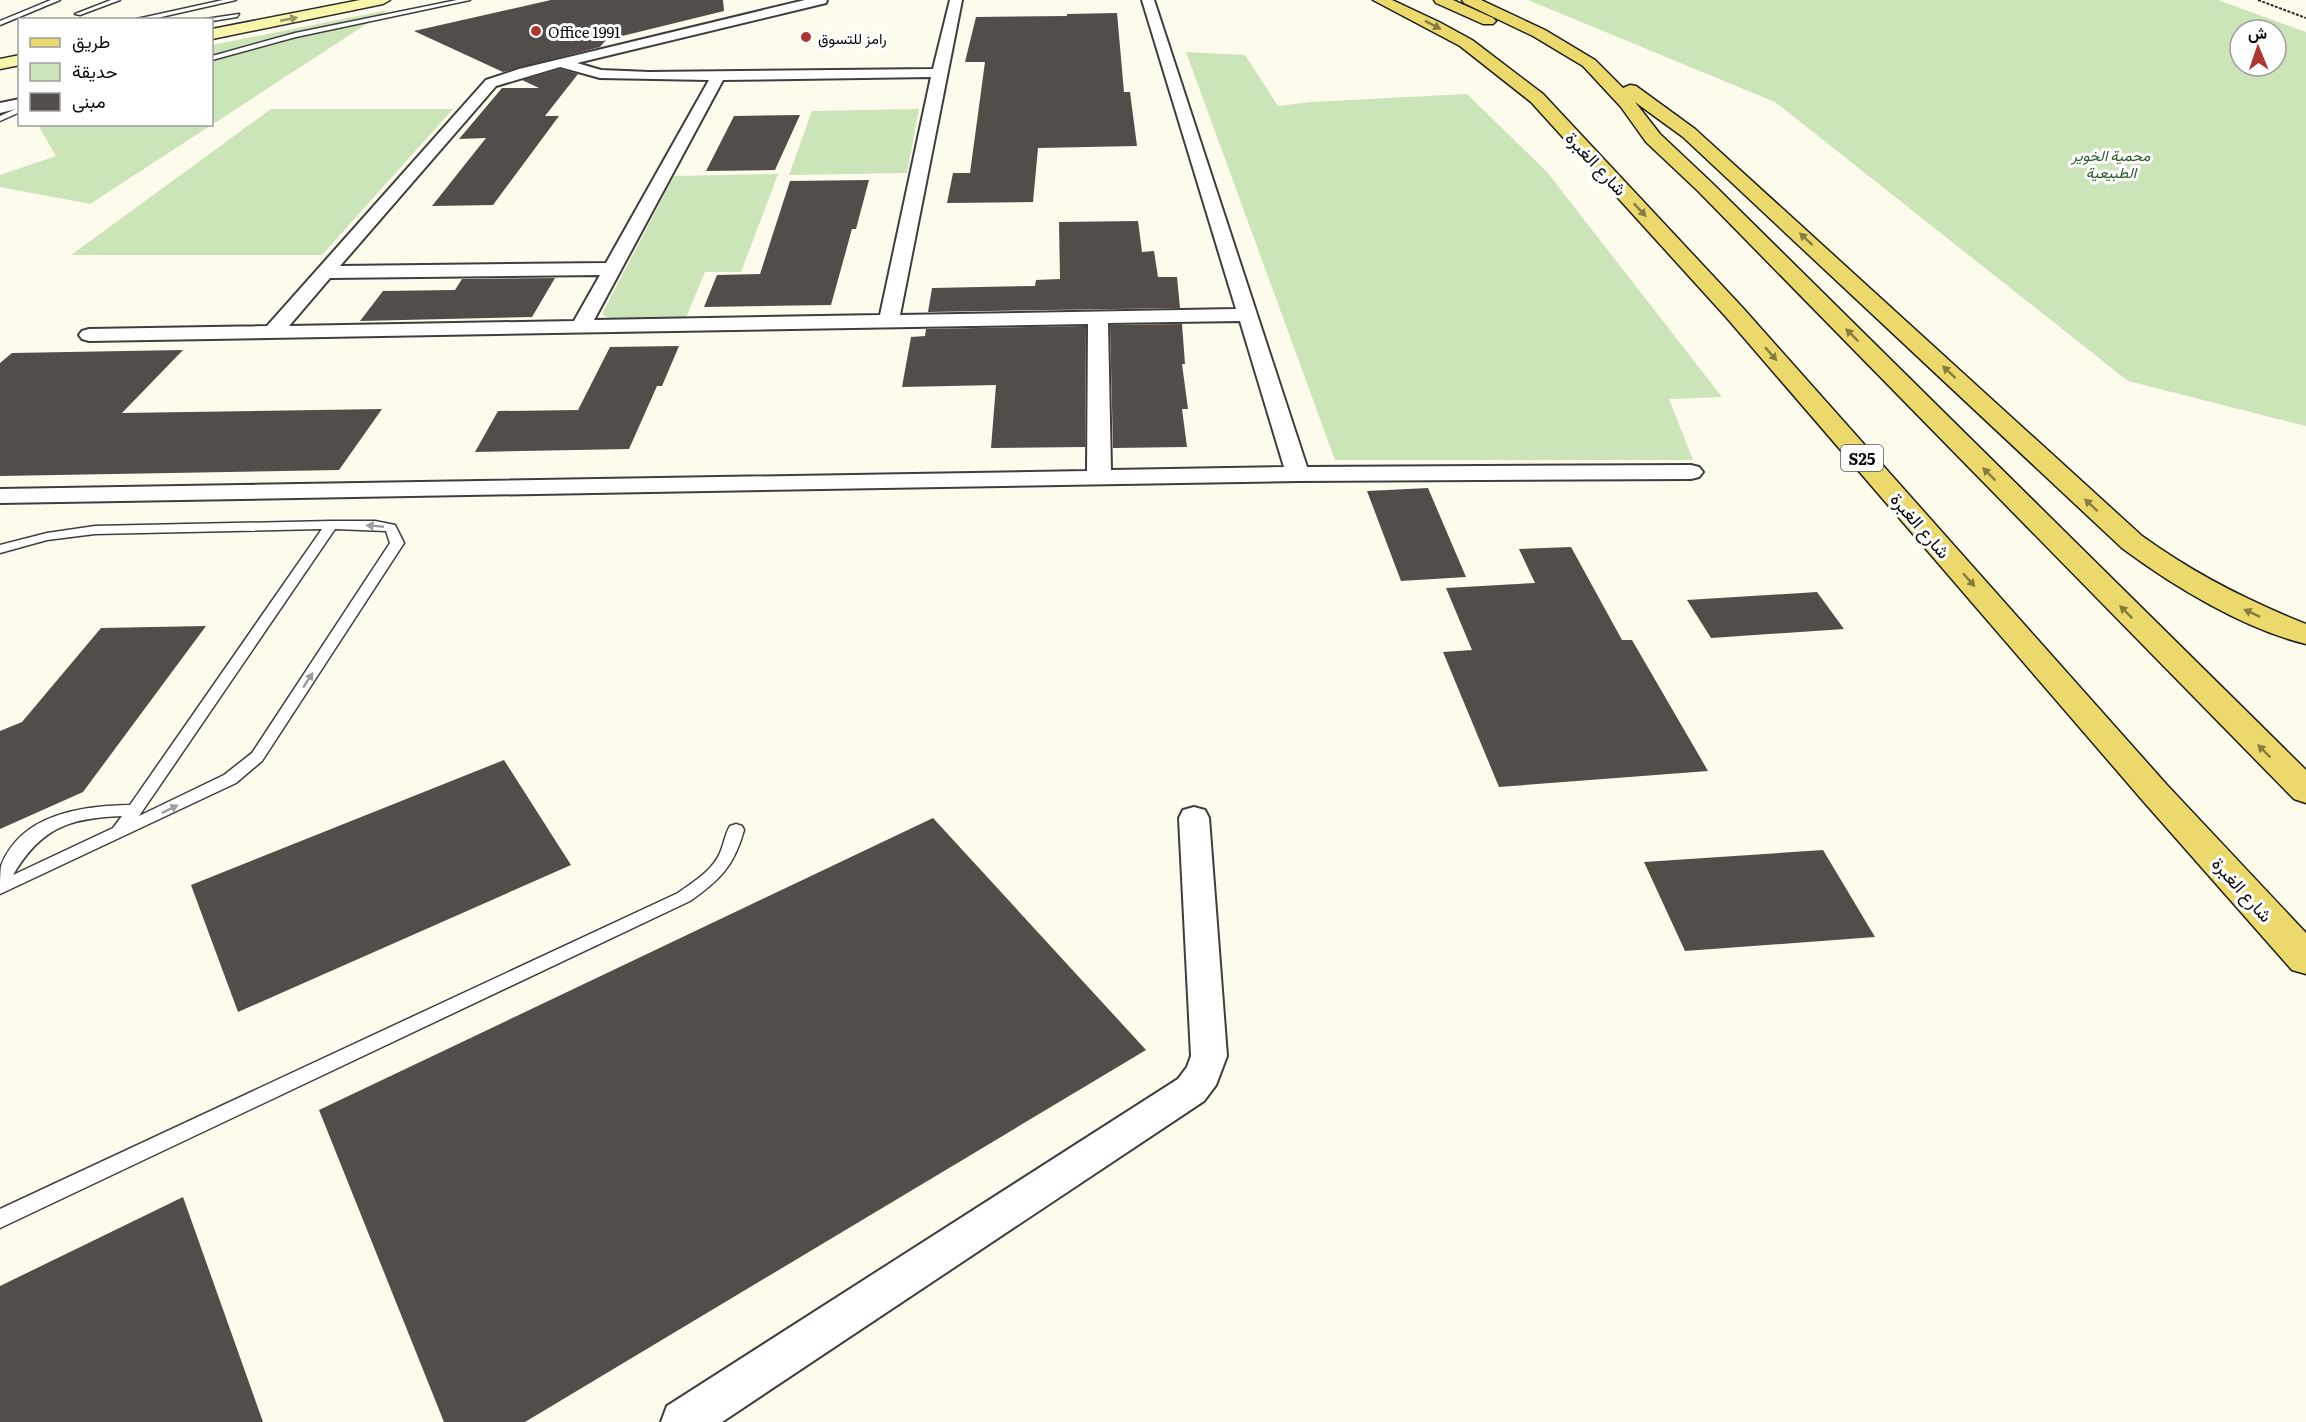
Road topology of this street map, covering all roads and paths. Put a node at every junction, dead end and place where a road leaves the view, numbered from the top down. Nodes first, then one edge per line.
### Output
1 (57, 0) edge
2 (117, 0) edge
3 (314, 0) edge
4 (383, 0) edge
5 (467, 0) edge
6 (821, 0) edge
7 (957, 0) edge
8 (1148, 0) edge
9 (1380, 0) edge
10 (1441, 0) edge
11 (1469, 0) edge
12 (2258, 0) edge
13 (230, 4) edge
14 (78, 14) dead end
15 (147, 18) edge
16 (206, 18) edge
17 (2306, 18) edge
18 (213, 19) edge
19 (0, 24) edge
20 (10, 27) dead end
21 (213, 36) edge
22 (1542, 55) dead end
23 (18, 58) edge
24 (213, 58) edge
25 (0, 63) edge
26 (562, 63) junction
27 (1589, 63) junction
28 (939, 73) junction
29 (18, 74) edge
30 (718, 76) junction
31 (0, 78) edge
32 (18, 104) edge
33 (1606, 105) dead end
34 (0, 108) edge
35 (18, 110) edge
36 (0, 119) edge
37 (1653, 138) junction
38 (612, 269) junction
39 (325, 272) junction
40 (1249, 315) junction
41 (1098, 318) junction
42 (890, 321) junction
43 (581, 326) junction
44 (273, 332) junction
45 (89, 334) dead end
46 (1691, 472) dead end
47 (1298, 474) junction
48 (1098, 478) junction
49 (0, 496) edge
50 (332, 525) junction
51 (0, 549) edge
52 (2306, 635) edge
53 (2306, 791) edge
54 (134, 810) junction
55 (1194, 818) dead end
56 (736, 830) dead end
57 (117, 834) junction
58 (0, 881) edge
59 (0, 888) edge
60 (2306, 959) edge
61 (0, 1219) edge
62 (683, 1422) edge

1 - 19 lane
2 - 14 lane
3 - 13 main road
21 -> 4 main road
5 - 24 lane
6 - 26 street
7 - 28 street
8 - 40 street
9 -> 60 main road, شارع الغبرة / S25
10 - 22 main road
11 - 27 main road
12 - 17 path
13 - 15 lane
13 - 16 lane
13 - 18 main road
19 - 20 lane
23 - 25 main road
26 - 30 street
26 - 39 street
27 - 37 main road
52 -> 27 main road
28 - 30 street
28 - 42 street
29 - 31 main road
30 - 38 street
32 - 34 street
33 - 37 main road
35 - 36 lane
53 -> 37 main road
38 - 39 street
38 - 43 street
39 - 44 street
40 - 41 street
40 - 47 street
41 - 42 street
41 - 48 street
42 - 43 street
43 - 44 street
44 - 45 street
46 - 47 street
47 - 48 street
48 - 49 street
50 - 51 lane
50 - 54 lane
57 -> 50 lane
54 - 57 lane
54 - 58 lane
55 - 62 street
56 - 61 lane
57 - 59 lane

